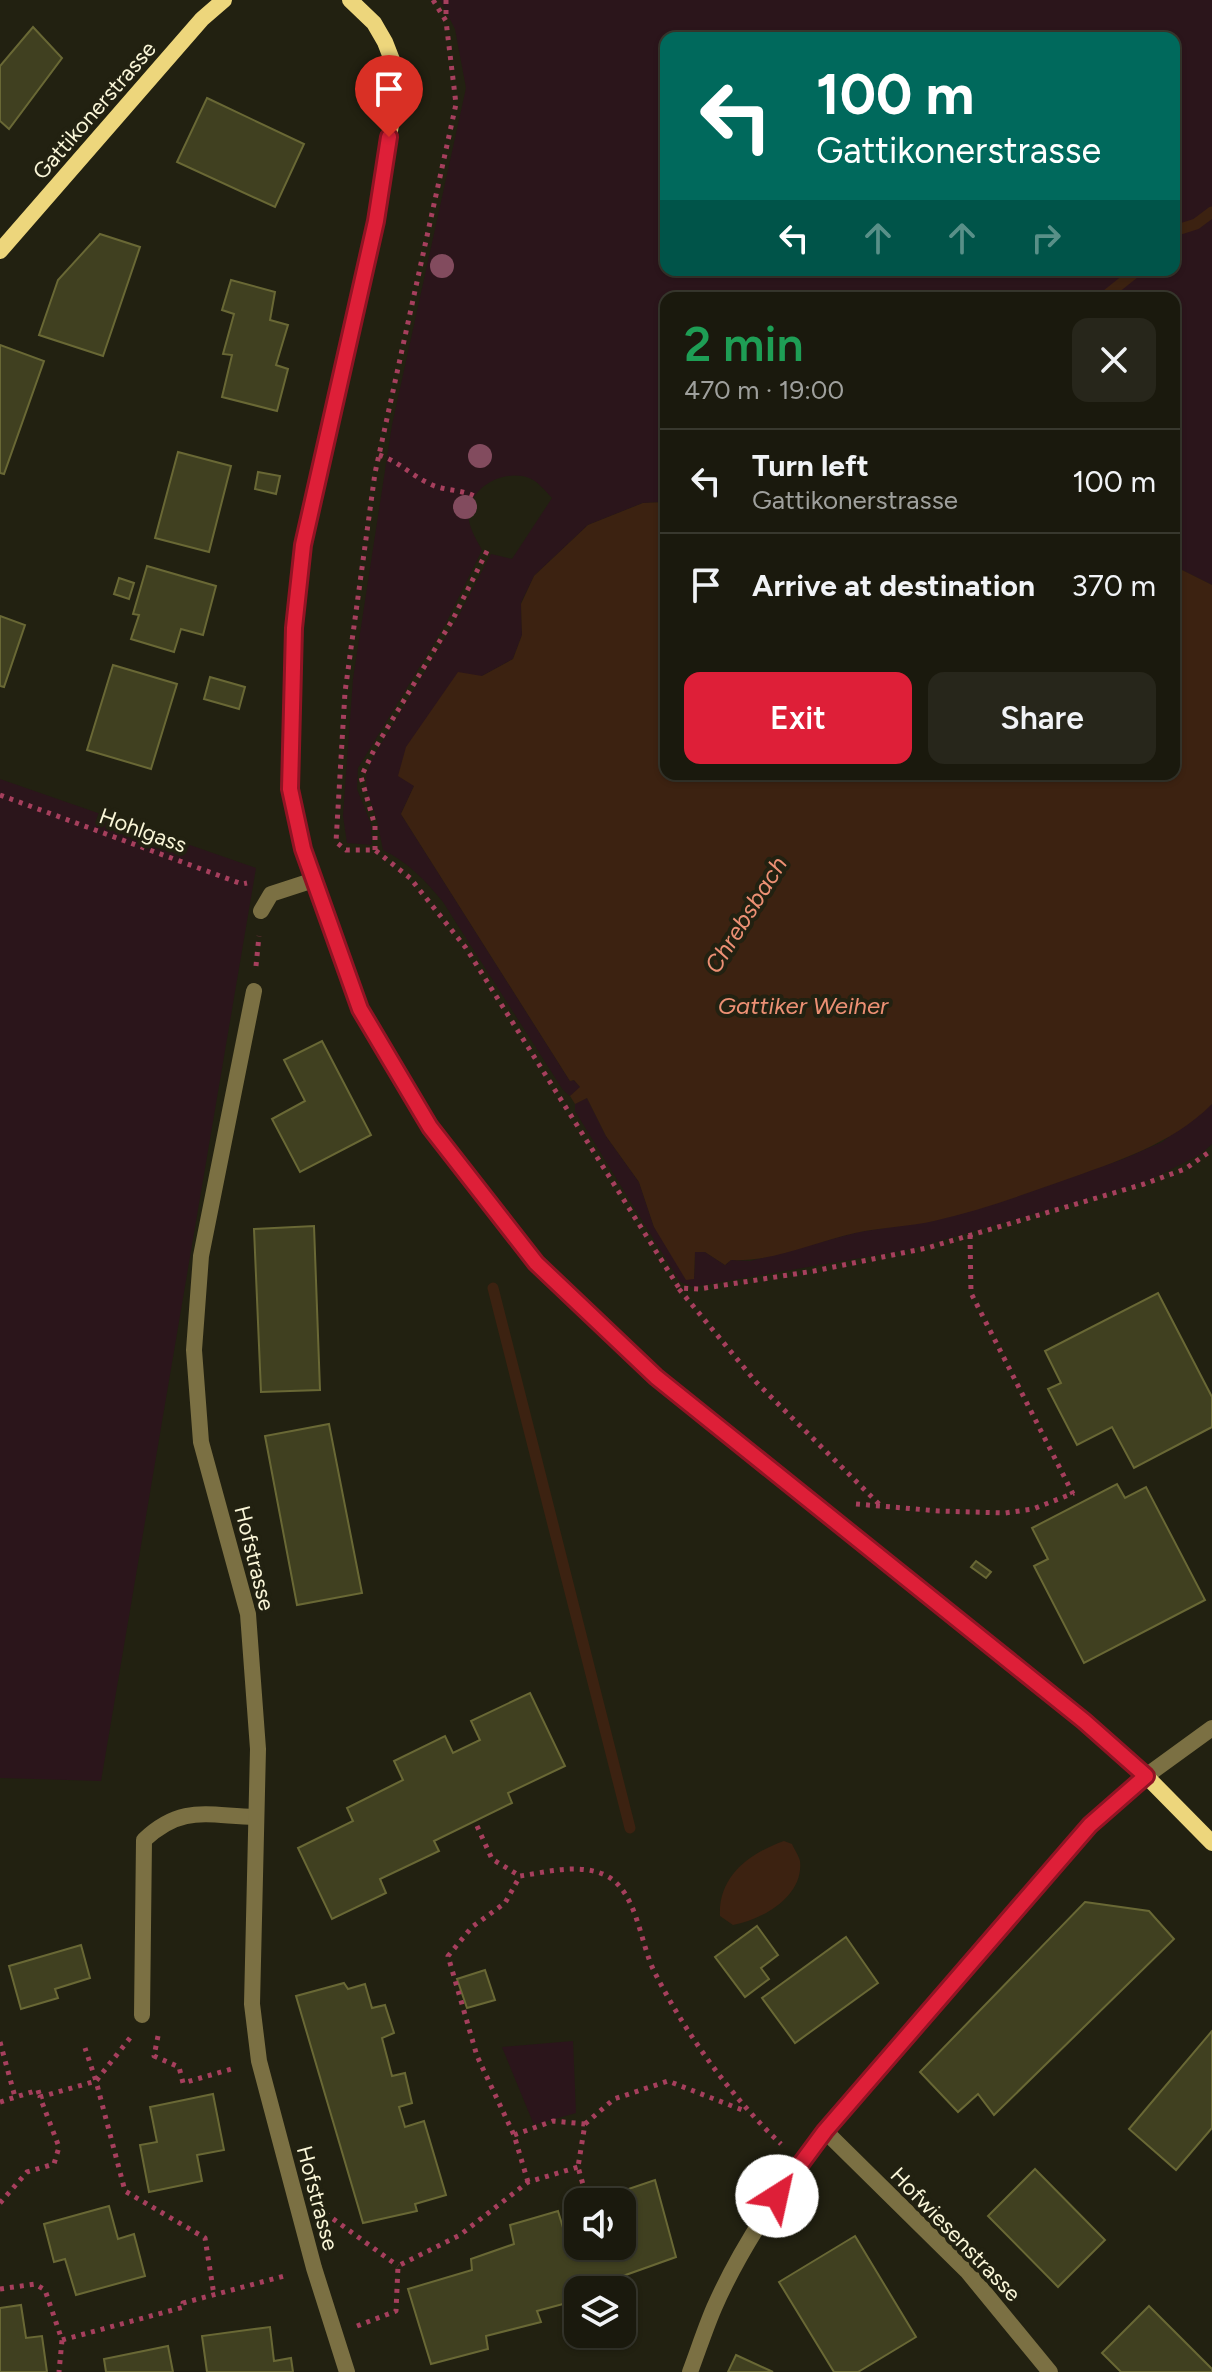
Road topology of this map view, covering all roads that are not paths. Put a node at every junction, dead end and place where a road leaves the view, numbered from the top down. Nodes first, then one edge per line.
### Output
1 (224, 0) edge
2 (350, 0) edge
3 (0, 251) edge
4 (314, 880) junction
5 (261, 911) road end
6 (254, 991) road end
7 (1212, 1728) edge
8 (1146, 1776) junction
9 (255, 1817) junction
10 (1212, 1843) edge
11 (142, 2015) road end
12 (825, 2131) junction
13 (347, 2372) edge
14 (690, 2372) edge
15 (1050, 2372) edge

1 - 3 main road, Gattikonerstrasse
2 - 4 main road
4 - 5 street
4 - 8 main road
6 - 9 street, Hofstrasse
7 - 8 street
8 - 10 main road
8 - 12 street
9 - 11 street
9 - 13 street, Hofstrasse
12 - 14 street
12 - 15 street, Hofwiesenstrasse

